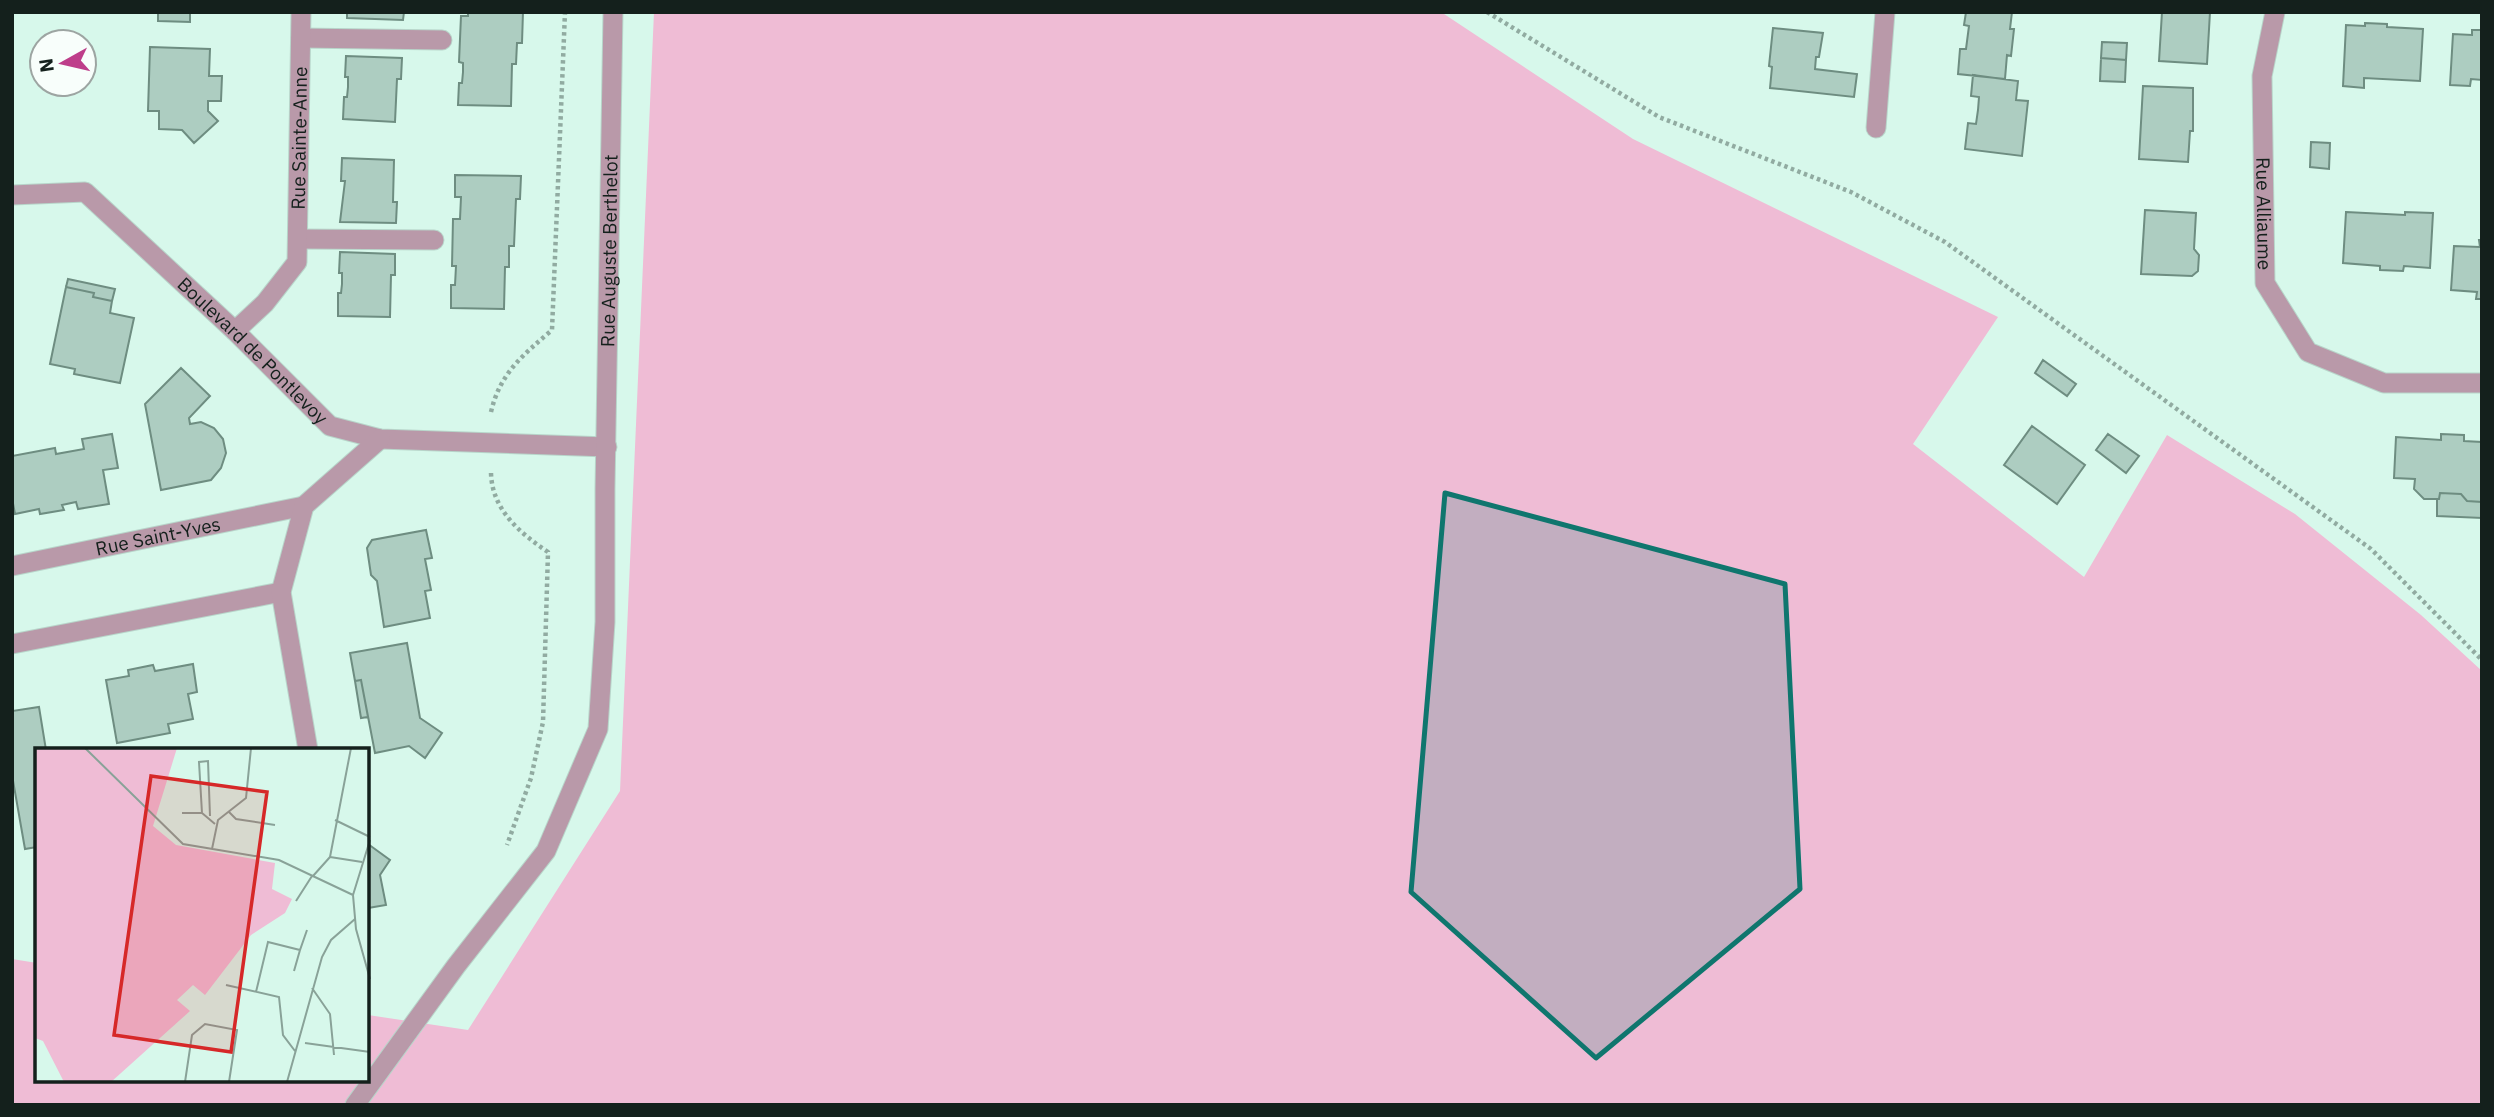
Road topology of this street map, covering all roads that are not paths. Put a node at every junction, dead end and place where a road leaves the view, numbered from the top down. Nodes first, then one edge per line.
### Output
1 (301, 12) edge
2 (613, 12) edge
3 (1885, 12) edge
4 (2275, 12) edge
5 (301, 38) junction
6 (442, 40) dead end
7 (1876, 128) dead end
8 (12, 195) edge
9 (298, 240) junction
10 (434, 240) dead end
11 (235, 331) junction
12 (2482, 383) edge
13 (380, 439) junction
14 (607, 447) junction
15 (304, 506) junction
16 (12, 566) edge
17 (281, 592) junction
18 (12, 644) edge
19 (308, 748) edge
20 (355, 1105) edge

1 - 5 street, Rue Sainte-Anne
2 - 14 street, Rue Auguste Berthelot
3 - 7 street
4 - 12 street, Rue Alliaume
5 - 6 street
5 - 9 street, Rue Sainte-Anne
8 - 11 street, Boulevard de Pontlevoy
9 - 10 street, Rue Sainte-Anne
9 - 11 street, Rue Sainte-Anne
11 - 13 street, Boulevard de Pontlevoy
13 - 14 street, Boulevard de Pontlevoy
13 - 15 street, Rue Saint-Yves
14 - 20 street, Rue Auguste Berthelot
15 - 16 street, Rue Saint-Yves
15 - 17 street
17 - 18 street
17 - 19 street

